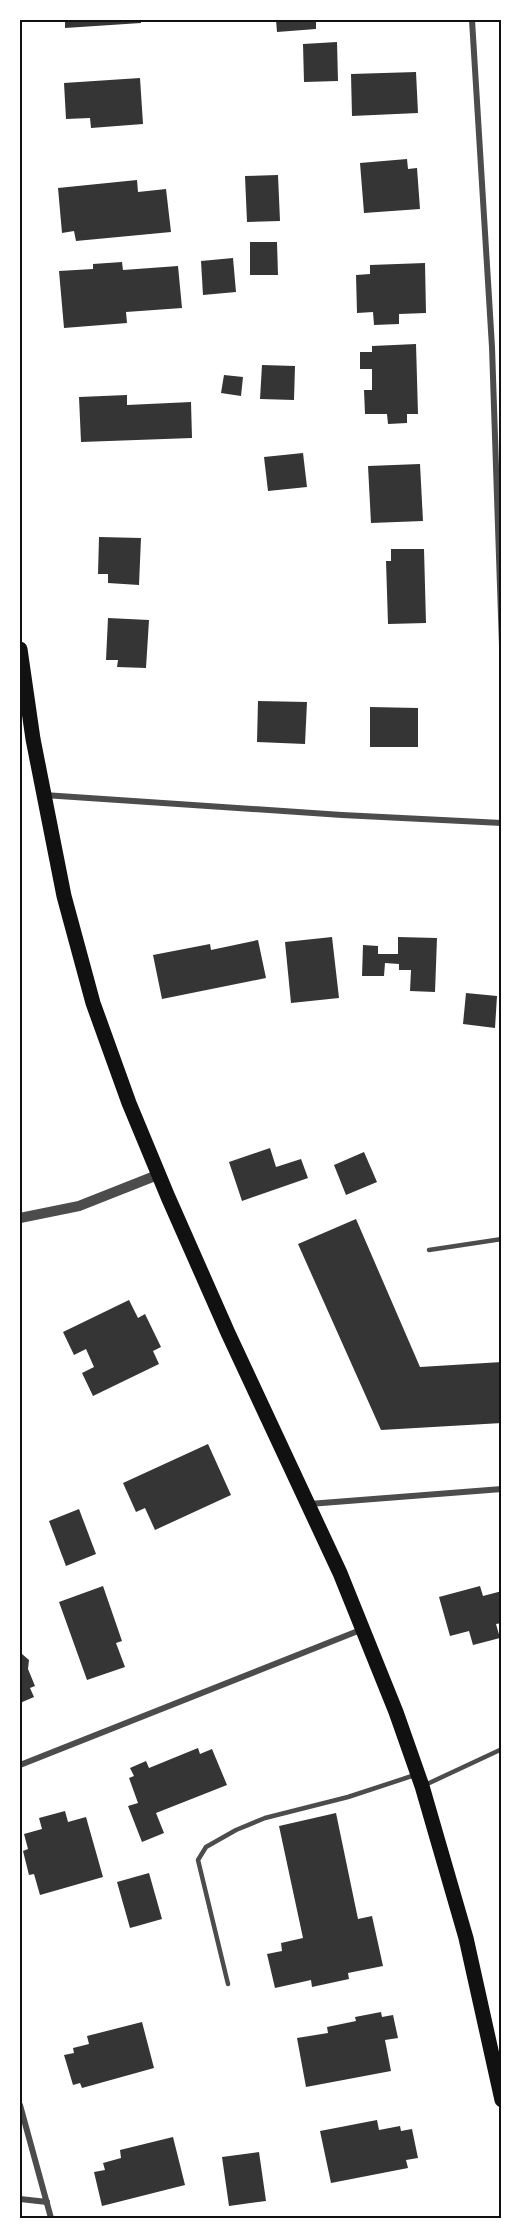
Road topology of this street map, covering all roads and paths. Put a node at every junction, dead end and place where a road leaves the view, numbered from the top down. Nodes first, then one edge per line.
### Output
1 (472, 20) edge
2 (501, 646) edge
3 (20, 649) edge
4 (44, 795) junction
5 (501, 823) edge
6 (160, 1174) junction
7 (20, 1218) edge
8 (501, 1239) edge
9 (429, 1250) dead end
10 (501, 1489) edge
11 (309, 1504) junction
12 (363, 1629) junction
13 (501, 1749) edge
14 (20, 1765) edge
15 (420, 1780) junction
16 (228, 1984) dead end
17 (501, 2100) edge
18 (20, 2105) edge
19 (20, 2199) edge
20 (47, 2202) junction
21 (51, 2218) edge

1 - 2 street
3 - 4 main road
4 - 5 street
4 - 6 main road
6 - 7 street
6 - 11 main road
8 - 9 lane
10 - 11 street
11 - 12 main road
12 - 14 street
12 - 15 main road
13 - 15 lane
15 - 16 lane
15 - 17 main road
18 - 20 street
19 - 20 street
20 - 21 street

